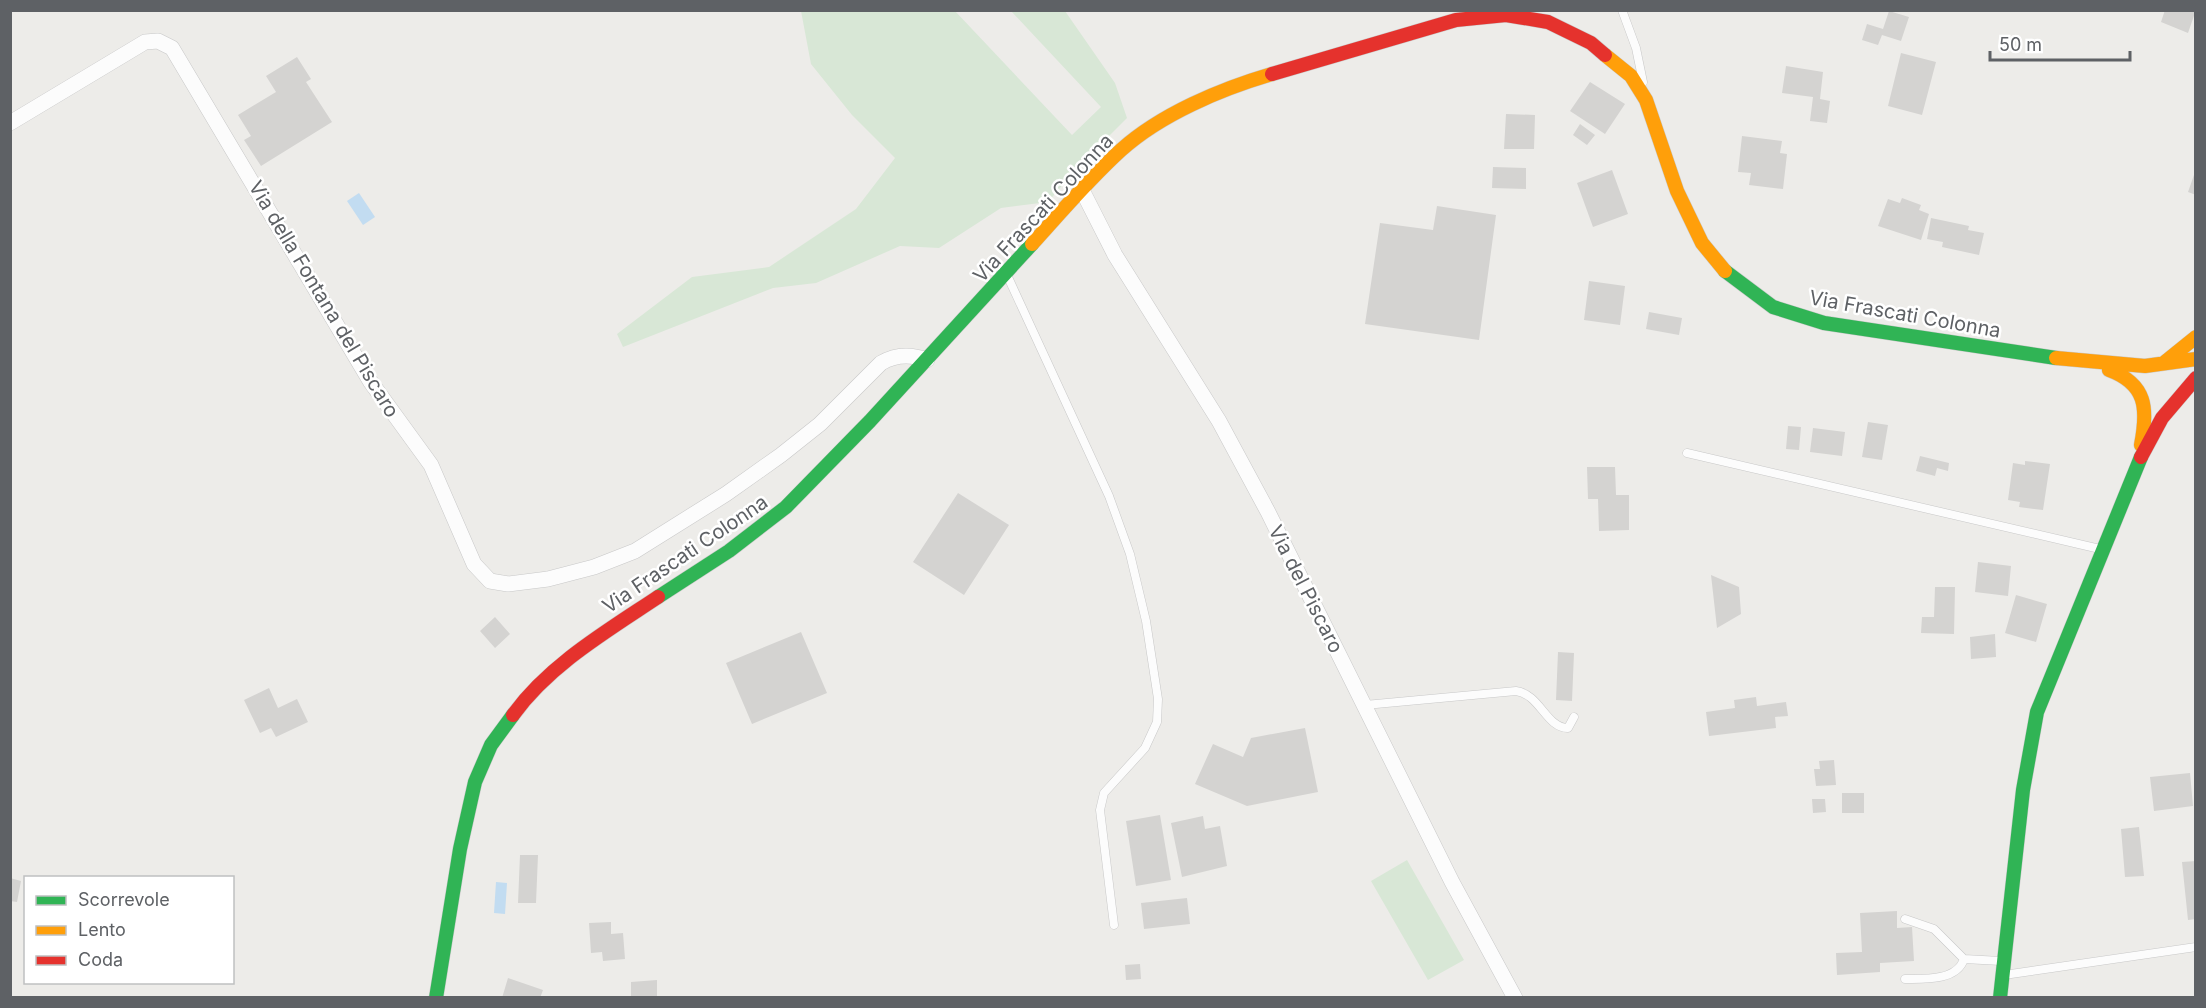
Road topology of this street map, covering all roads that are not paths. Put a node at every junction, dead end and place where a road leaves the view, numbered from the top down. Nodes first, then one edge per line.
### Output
1 (1622, 10) edge
2 (1495, 13) edge
3 (1649, 107) junction
4 (10, 123) edge
5 (1082, 190) junction
6 (1006, 274) junction
7 (2196, 337) edge
8 (2196, 359) edge
9 (927, 360) junction
10 (2086, 363) junction
11 (2162, 364) junction
12 (2196, 378) edge
13 (2144, 396) junction
14 (2177, 398) junction
15 (1687, 453) dead end
16 (2138, 464) junction
17 (2102, 549) junction
18 (1365, 705) junction
19 (1574, 717) dead end
20 (1905, 919) dead end
21 (1114, 925) dead end
22 (2196, 947) edge
23 (1964, 959) junction
24 (2003, 968) junction
25 (1905, 979) dead end
26 (436, 998) edge
27 (1515, 998) edge
28 (2000, 998) edge

1 - 3 lane
2 - 3 street, Via Frascati Colonna
2 - 5 street, Via Frascati Colonna
3 - 10 street, Via Frascati Colonna
4 - 9 street, Via della Fontana del Piscaro
5 - 6 street, Via Frascati Colonna
5 - 18 street, Via del Piscaro
6 - 9 street, Via Frascati Colonna
6 - 21 lane
7 - 11 street
8 - 11 street, Via Frascati Colonna
9 - 26 street, Via Frascati Colonna
10 - 11 street, Via Frascati Colonna
10 - 13 street
11 - 13 street
11 - 14 street
12 - 14 street
13 - 16 street
14 - 16 street
15 - 17 lane
16 - 17 street
17 - 24 street
18 - 19 lane
18 - 27 street, Via del Piscaro
20 - 23 lane
22 - 24 lane
23 - 24 lane
23 - 25 lane
24 - 28 street

